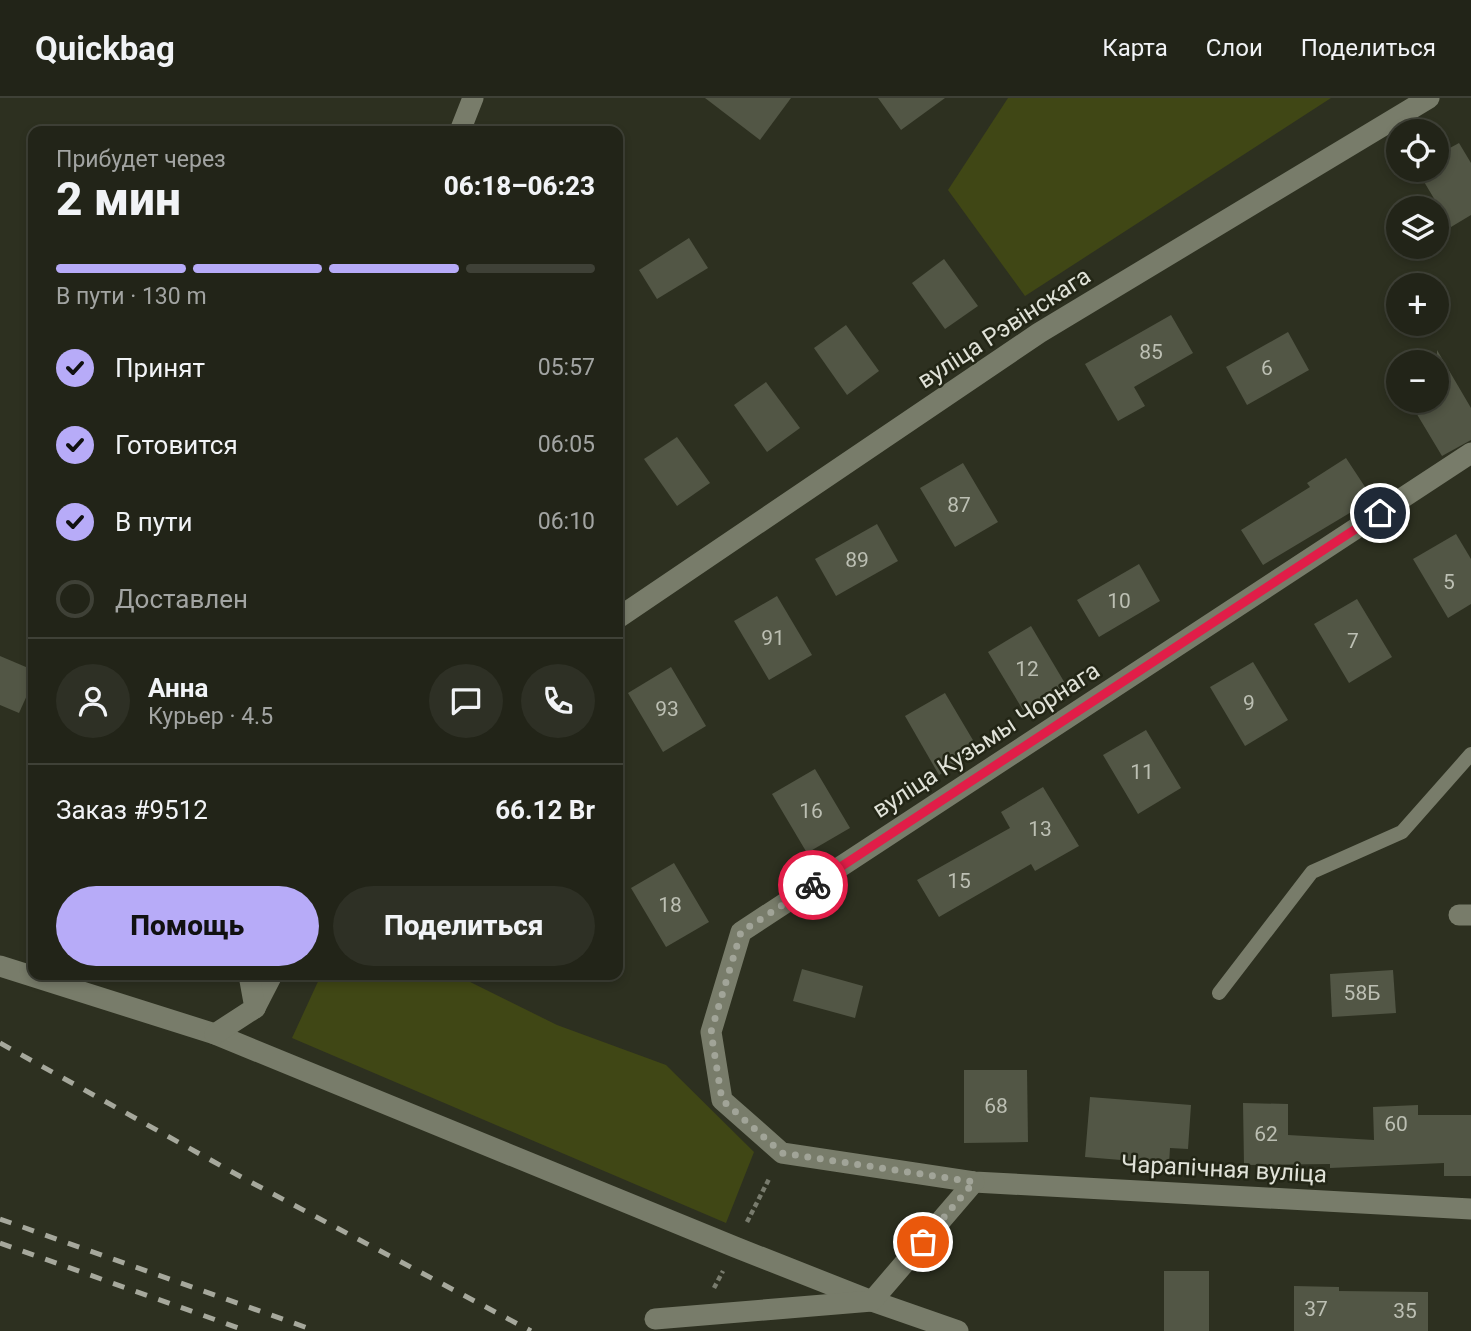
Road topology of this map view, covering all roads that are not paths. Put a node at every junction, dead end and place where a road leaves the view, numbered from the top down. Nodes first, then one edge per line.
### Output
1 (473, 98) edge
2 (1429, 98) edge
3 (462, 126) edge
4 (1471, 453) edge
5 (623, 615) edge
6 (1471, 754) edge
7 (0, 966) edge
8 (28, 975) edge
9 (44, 980) edge
10 (250, 980) edge
11 (269, 980) edge
12 (1219, 993) dead end
13 (255, 1008) junction
14 (215, 1034) junction
15 (782, 1153) joint
16 (974, 1182) junction
17 (1471, 1209) edge
18 (872, 1301) junction
19 (655, 1318) dead end
20 (958, 1331) edge

1 - 3 street
2 - 5 street, вуліца Рэвінскага
4 - 15 street, вуліца Кузьмы Чорнага
6 - 12 lane
7 - 8 street
9 - 14 street
10 - 13 street
11 - 13 street
13 - 14 street
14 - 18 street
15 - 16 street, Чарапічная вуліца
16 - 17 street, Чарапічная вуліца
16 - 18 street
18 - 19 street
18 - 20 street

